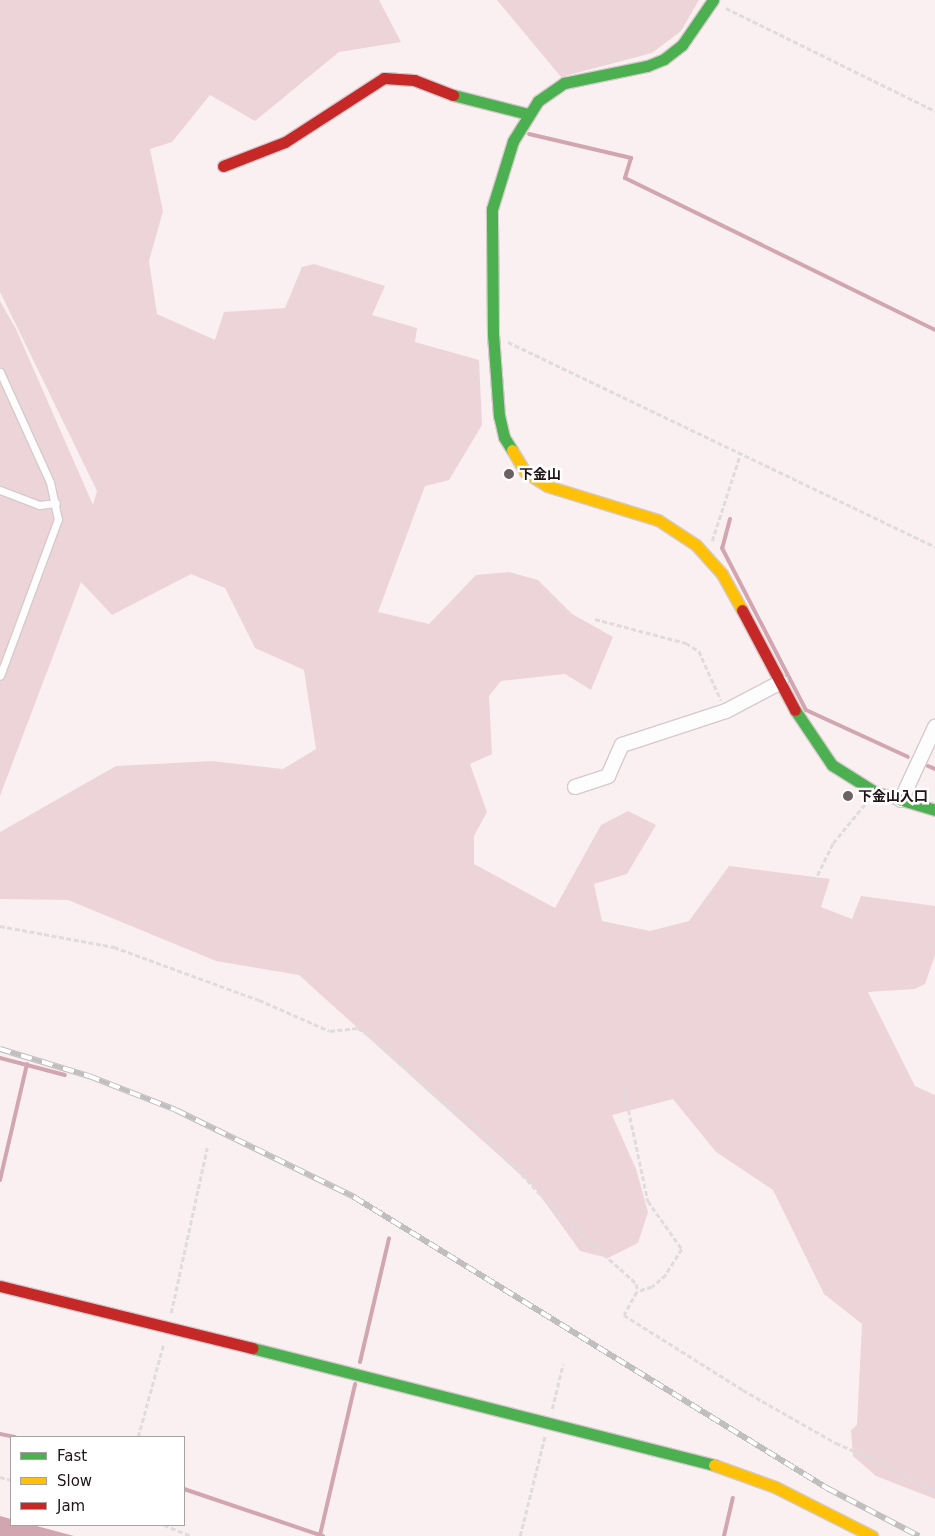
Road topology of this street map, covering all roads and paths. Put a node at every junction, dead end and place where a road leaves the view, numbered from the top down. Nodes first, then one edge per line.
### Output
1 (713, 1) edge
2 (935, 111) edge
3 (528, 114) junction
4 (223, 166) dead end
5 (493, 334) junction
6 (0, 372) edge
7 (740, 454) junction
8 (0, 490) edge
9 (56, 503) junction
10 (935, 547) edge
11 (707, 556) junction
12 (594, 619) dead end
13 (0, 676) edge
14 (780, 682) junction
15 (726, 711) junction
16 (935, 727) edge
17 (575, 787) dead end
18 (875, 792) junction
19 (901, 800) junction
20 (935, 810) edge
21 (814, 882) dead end
22 (0, 926) edge
23 (624, 1088) dead end
24 (207, 1148) dead end
25 (0, 1286) edge
26 (637, 1292) junction
27 (168, 1328) junction
28 (563, 1364) dead end
29 (549, 1419) junction
30 (138, 1436) edge
31 (935, 1491) edge
32 (166, 1526) edge
33 (191, 1536) edge
34 (520, 1536) edge
35 (872, 1536) edge

1 - 2 path
1 - 3 street
3 - 4 street
3 - 5 street
5 - 7 path
5 - 11 street
6 - 9 lane
7 - 10 path
7 - 11 path
8 - 9 lane
9 - 13 lane
11 - 14 street
12 - 15 path
14 - 15 street
14 - 18 street
15 - 17 street
16 - 19 street
18 - 19 street
18 - 21 path
19 - 20 street
22 - 26 path
23 - 26 path
24 - 27 path
25 - 27 street
26 - 31 path
27 - 29 street
27 - 30 path
28 - 29 path
29 - 34 path
29 - 35 street
32 - 33 path

